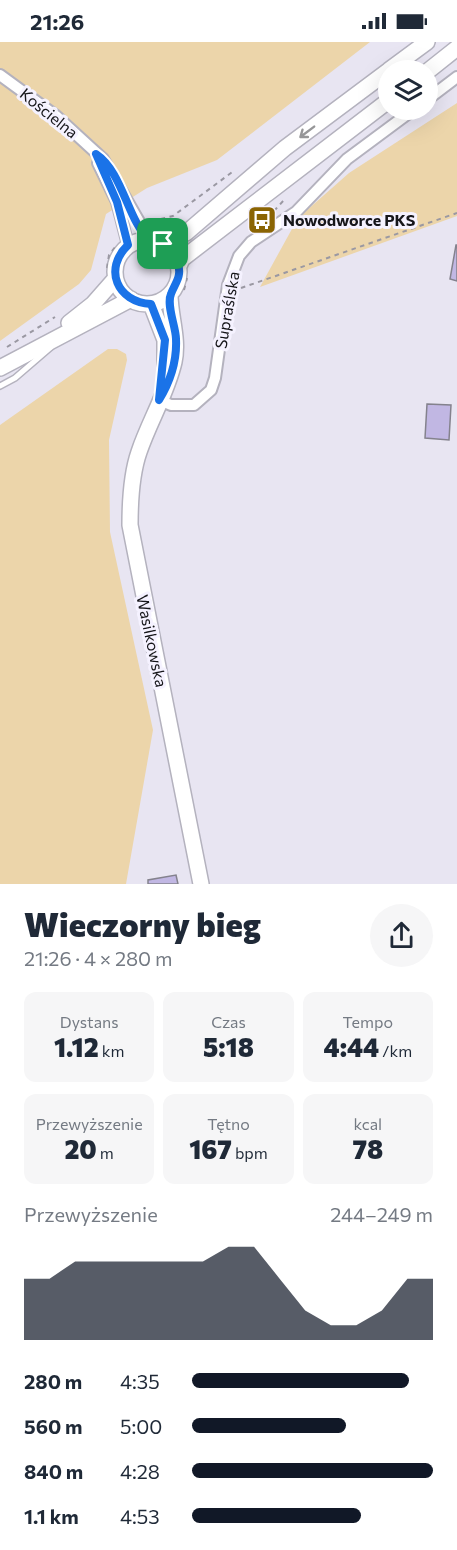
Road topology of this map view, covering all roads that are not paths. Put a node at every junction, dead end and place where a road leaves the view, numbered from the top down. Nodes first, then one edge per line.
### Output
1 (427, 42) edge
2 (457, 48) edge
3 (403, 60) edge
4 (438, 63) edge
5 (0, 75) edge
6 (457, 77) edge
7 (378, 79) edge
8 (438, 91) edge
9 (378, 109) edge
10 (400, 120) edge
11 (96, 154) junction
12 (156, 242) junction
13 (128, 245) junction
14 (179, 266) junction
15 (111, 275) junction
16 (170, 294) junction
17 (131, 299) junction
18 (151, 304) junction
19 (59, 337) junction
20 (41, 346) junction
21 (0, 368) edge
22 (0, 386) edge
23 (159, 400) junction
24 (201, 884) edge

1 - 3 main road
2 - 4 main road
5 - 11 street, Kościelna
6 - 8 street
7 -> 12 main road
9 - 14 main road
10 - 23 street, Supraślska
11 - 12 street, Kościelna
11 - 13 street, Kościelna
12 - 13 main road
12 - 14 main road
13 - 15 main road
14 - 16 main road
15 - 17 main road
15 - 20 main road
16 - 18 main road
16 - 23 main road, Wasilkowska
17 - 18 main road
17 - 19 main road
18 - 23 main road, Wasilkowska
19 - 20 main road
19 - 22 lane
20 - 21 main road
23 - 24 main road, Wasilkowska

